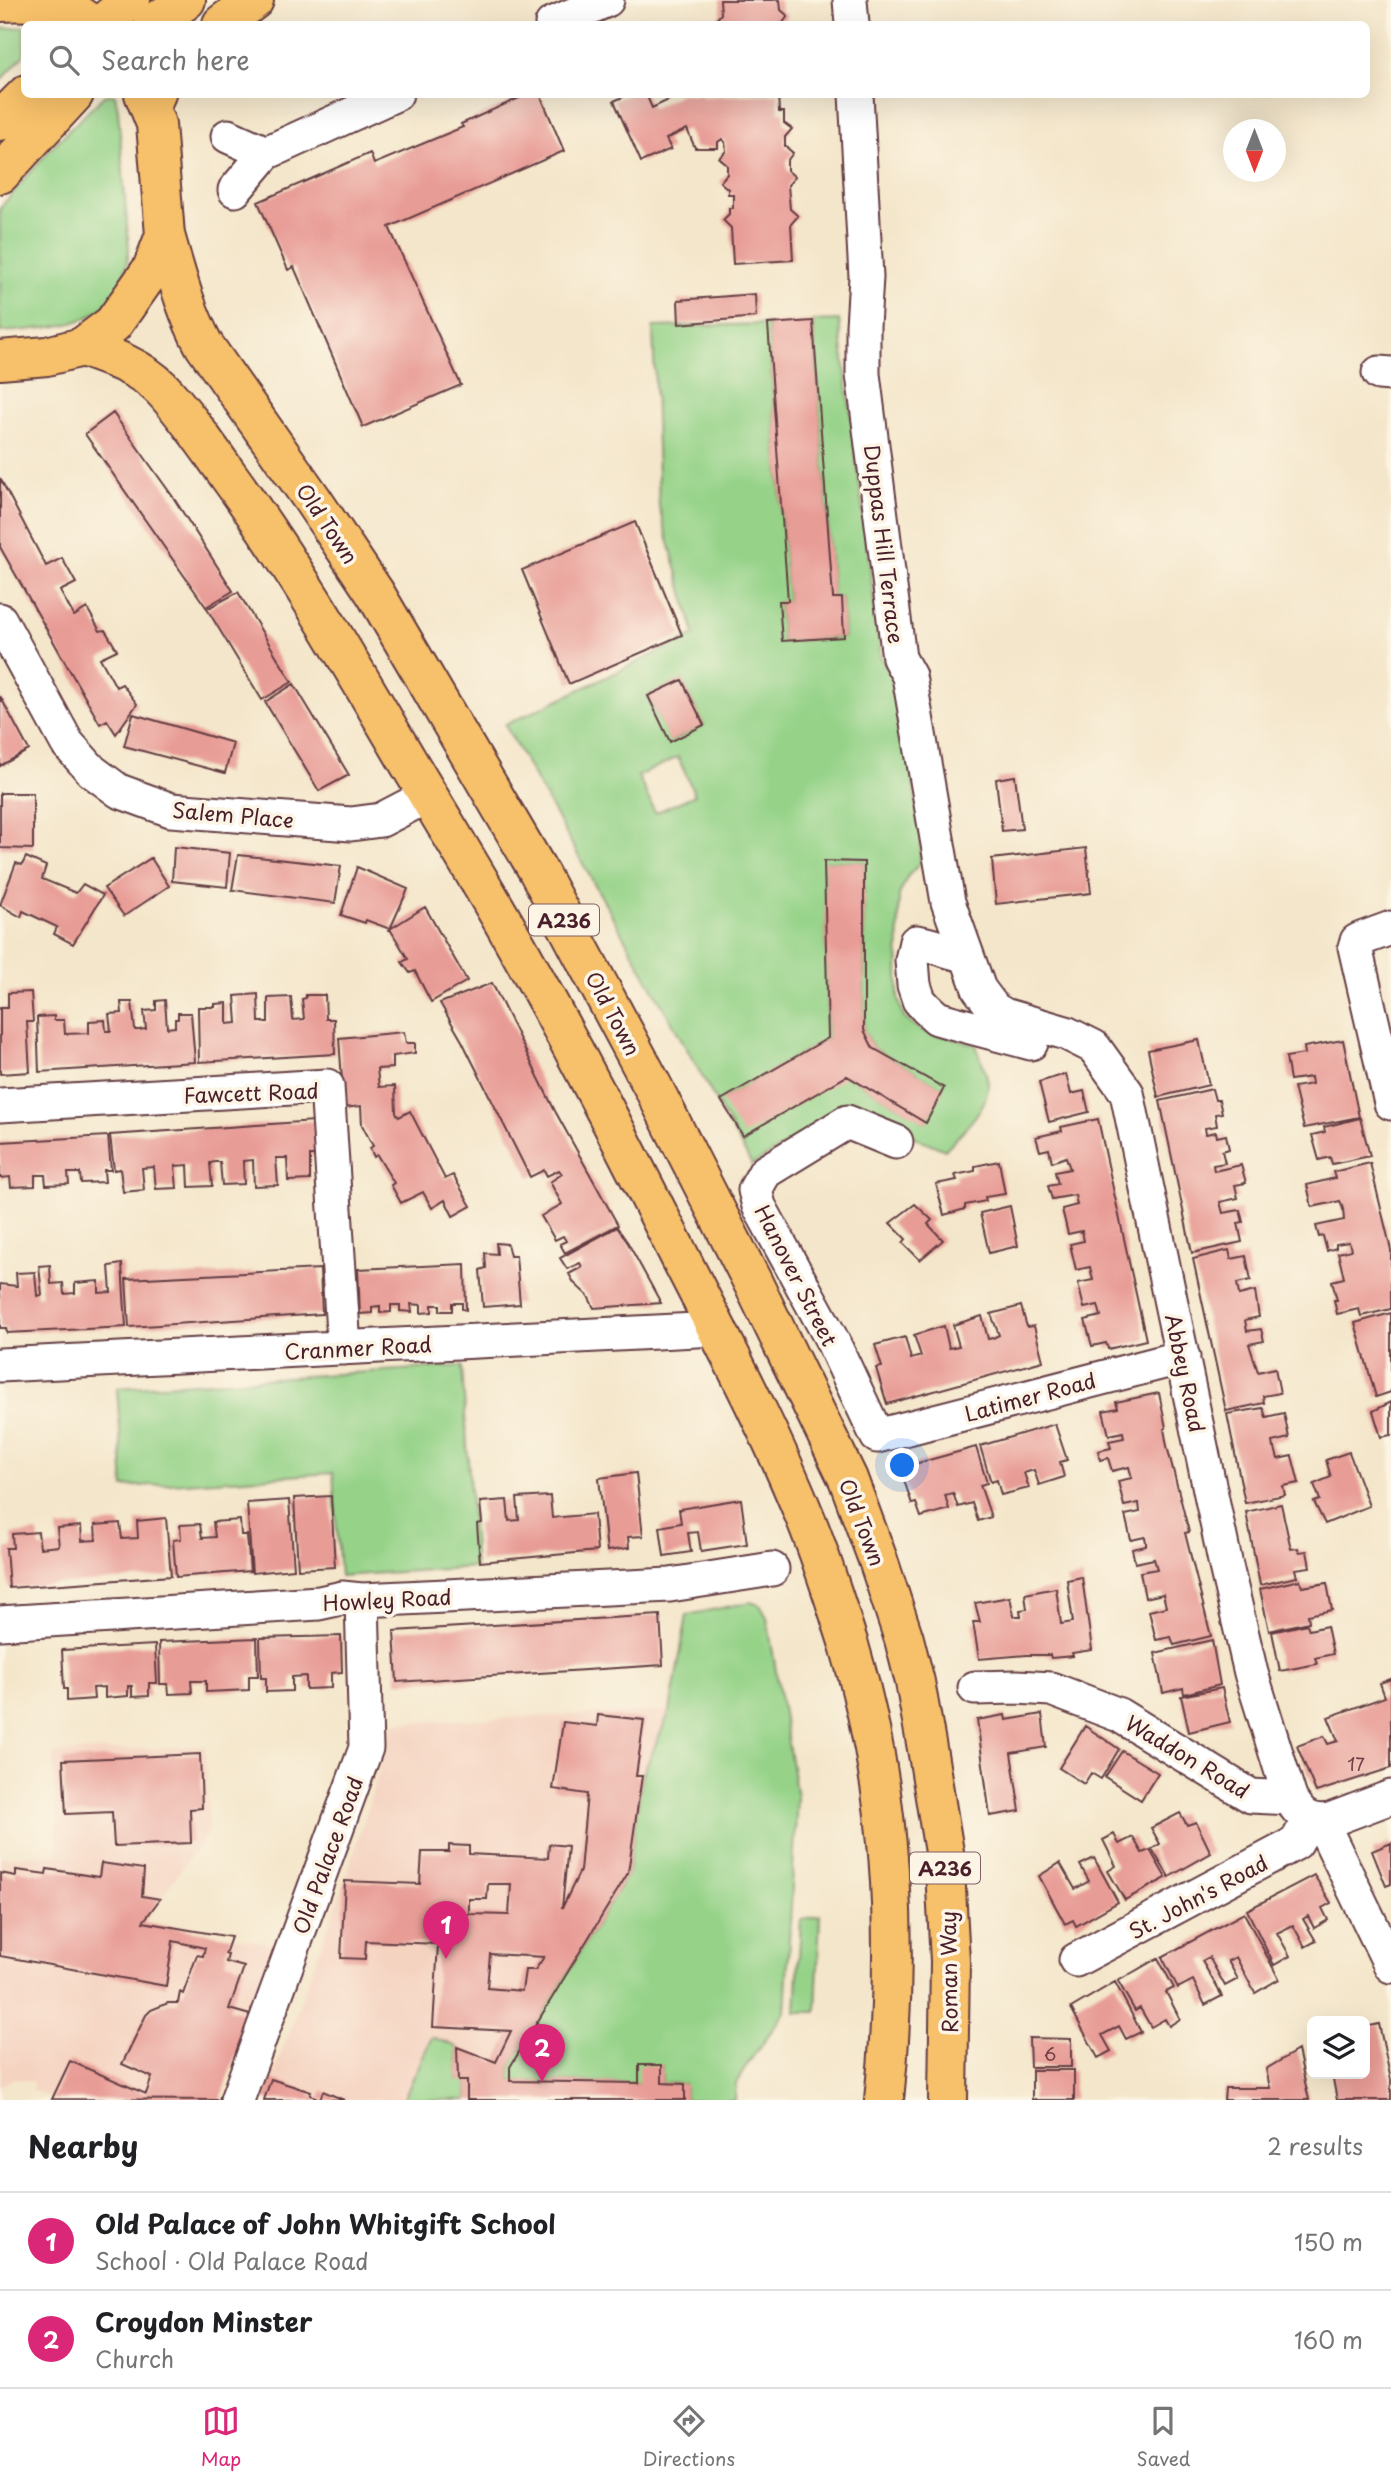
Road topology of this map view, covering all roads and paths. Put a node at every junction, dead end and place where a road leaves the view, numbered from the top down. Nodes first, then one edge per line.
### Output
1 (131, 0) edge
2 (186, 0) edge
3 (254, 0) edge
4 (607, 0) edge
5 (850, 0) edge
6 (0, 2) edge
7 (72, 10) edge
8 (106, 21) edge
9 (158, 21) edge
10 (226, 21) edge
11 (559, 21) edge
12 (852, 21) edge
13 (23, 98) edge
14 (70, 98) edge
15 (150, 98) edge
16 (387, 98) edge
17 (856, 98) edge
18 (0, 121) edge
19 (229, 136) dead end
20 (266, 152) junction
21 (0, 174) edge
22 (235, 190) dead end
23 (165, 235) junction
24 (82, 347) junction
25 (0, 360) edge
26 (0, 620) edge
27 (429, 795) junction
28 (1376, 933) edge
29 (966, 955) junction
30 (1004, 1015) joint
31 (1105, 1062) junction
32 (1391, 1103) edge
33 (0, 1105) edge
34 (896, 1142) dead end
35 (716, 1329) junction
36 (344, 1348) junction
37 (1183, 1357) junction
38 (0, 1365) edge
39 (877, 1436) joint
40 (772, 1569) dead end
41 (362, 1600) junction
42 (0, 1623) edge
43 (904, 1639) joint
44 (975, 1688) dead end
45 (1391, 1797) edge
46 (1307, 1813) junction
47 (1076, 1960) dead end
48 (1391, 1966) edge
49 (237, 2100) edge
50 (884, 2100) edge
51 (947, 2100) edge

1 - 8 main road
2 - 9 main road
3 - 10 main road
4 - 11 street
5 - 12 street
6 - 7 main road
13 - 18 main road
14 - 21 main road
15 - 23 main road
16 - 20 street
17 - 29 street, Duppas Hill Terrace
19 - 20 street
20 - 22 street
23 - 24 main road
23 - 43 main road, Old Town / A236
24 - 25 main road
24 - 27 main road, A236
26 - 27 street, Salem Place
27 - 35 main road, A236
28 - 32 street
29 - 30 street, Duppas Hill Terrace
29 - 31 street
30 - 31 street, Abbey Road
31 - 37 street, Abbey Road
33 - 36 street, Fawcett Road
34 - 39 street, Hanover Street
35 - 36 street, Cranmer Road
35 - 50 main road, A236
36 - 38 street, Cranmer Road
37 - 39 street, Latimer Road
37 - 46 street, Abbey Road
40 - 41 street, Howley Road
41 - 42 street, Howley Road
41 - 49 street, Old Palace Road
43 - 51 main road, Roman Way / A236
44 - 46 street, Waddon Road
45 - 46 street, Waddon Road
46 - 47 street, St. John's Road
46 - 48 street, Abbey Road

